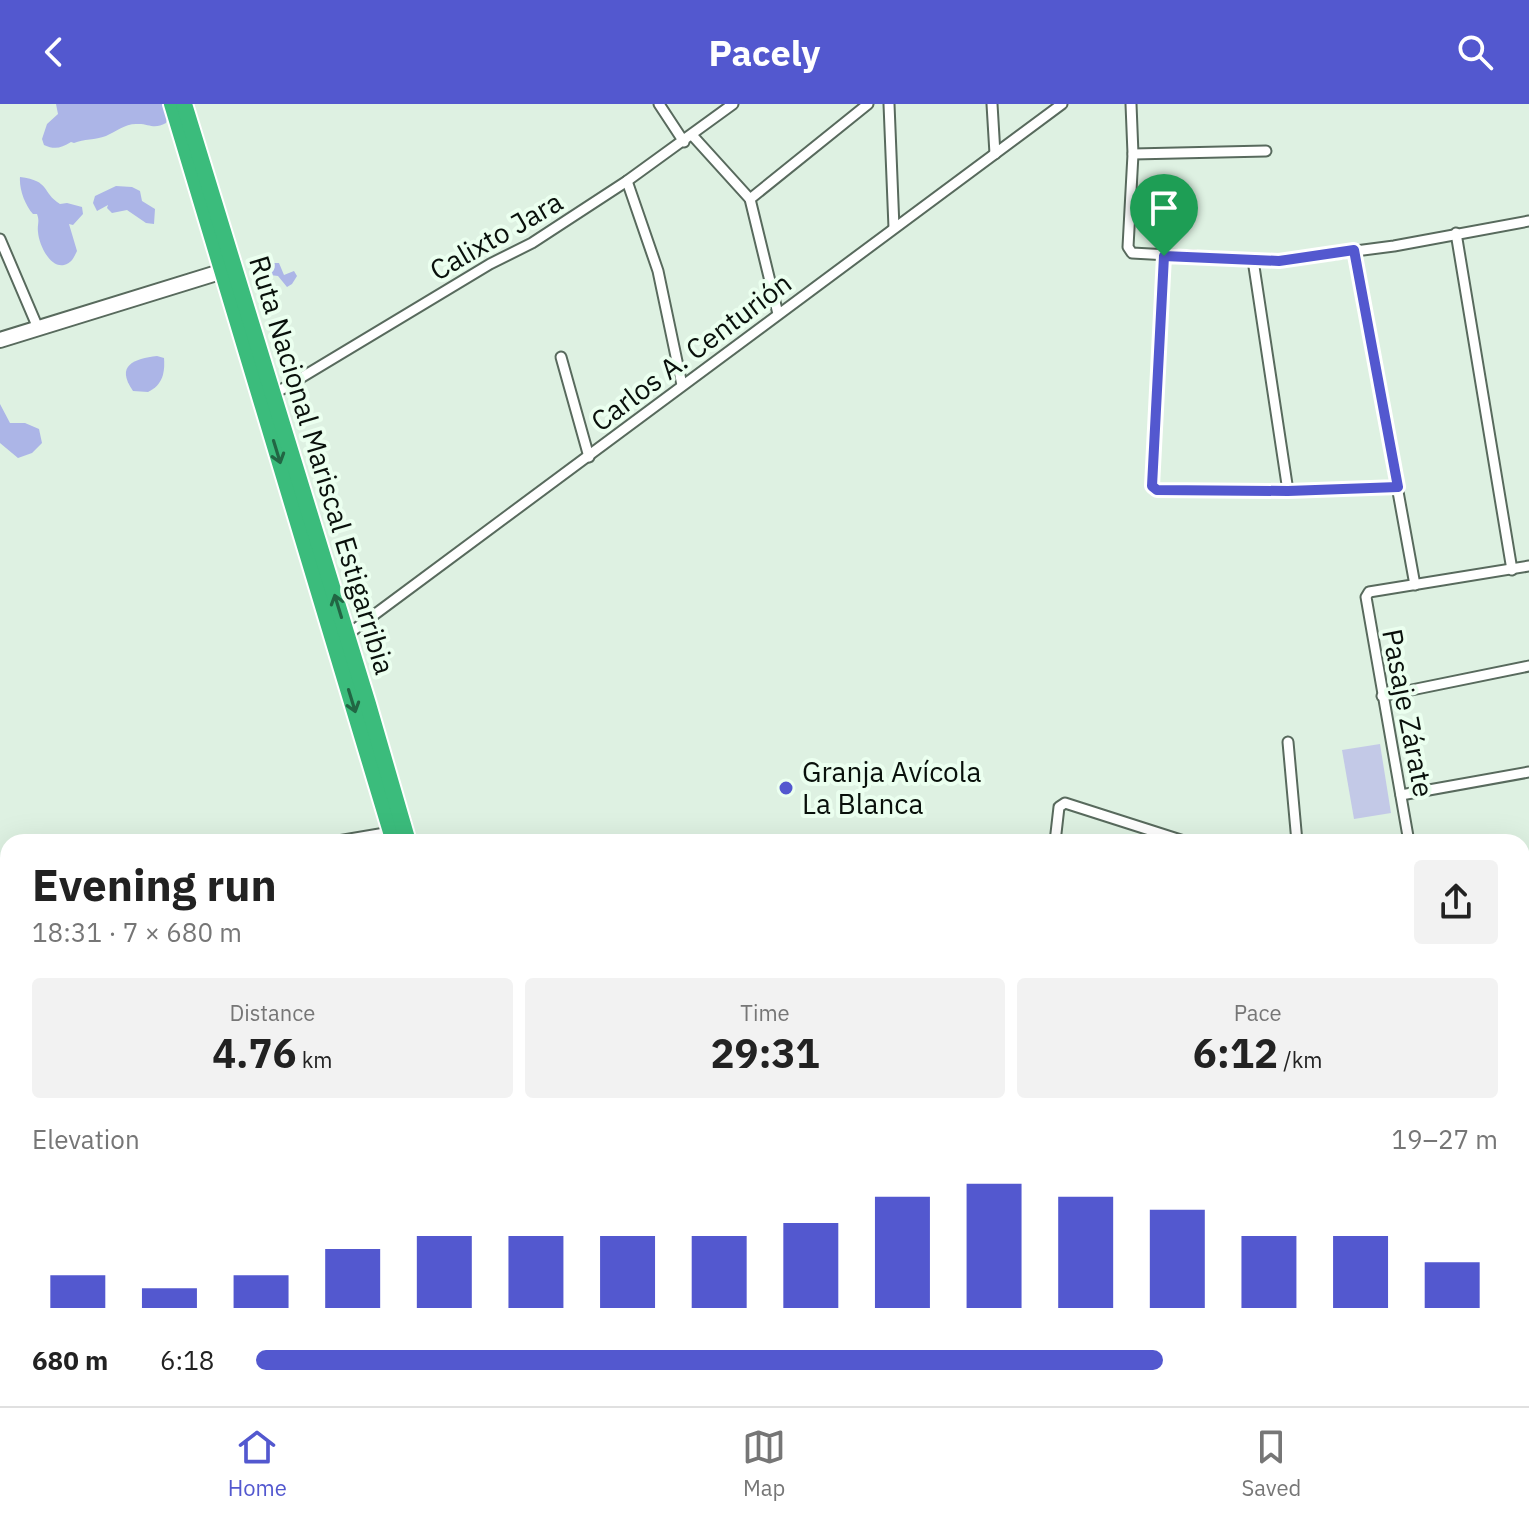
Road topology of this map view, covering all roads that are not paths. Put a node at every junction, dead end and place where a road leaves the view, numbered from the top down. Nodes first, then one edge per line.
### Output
1 (172, 104) edge
2 (184, 104) edge
3 (659, 104) edge
4 (733, 104) edge
5 (868, 104) edge
6 (889, 104) edge
7 (992, 104) edge
8 (1062, 104) edge
9 (1131, 104) edge
10 (688, 138) junction
11 (1266, 151) dead end
12 (995, 154) junction
13 (1133, 154) junction
14 (627, 181) junction
15 (750, 199) junction
16 (1529, 221) edge
17 (894, 228) junction
18 (1456, 233) junction
19 (0, 239) edge
20 (1354, 250) junction
21 (1164, 256) junction
22 (1253, 260) junction
23 (228, 269) junction
24 (778, 314) junction
25 (38, 328) junction
26 (0, 340) edge
27 (561, 357) dead end
28 (682, 385) junction
29 (274, 394) junction
30 (589, 457) junction
31 (1398, 487) junction
32 (1288, 491) junction
33 (1529, 566) edge
34 (1512, 570) junction
35 (1415, 585) junction
36 (347, 635) junction
37 (1529, 666) edge
38 (1382, 696) junction
39 (1288, 742) dead end
40 (1529, 772) edge
41 (1401, 795) junction
42 (392, 834) edge
43 (406, 834) edge
44 (1056, 834) edge
45 (1162, 834) edge
46 (1296, 834) edge
47 (1408, 834) edge

1 - 23 highway, Ruta Nacional Mariscal Estigarribia
2 - 23 highway, Ruta Nacional Mariscal Estigarribia
3 - 10 street
4 - 10 street, Calixto Jara
5 - 15 street
6 - 17 street
7 - 12 street
8 - 12 street, Carlos A. Centurión
9 - 13 street
10 - 14 street, Calixto Jara
10 - 15 street
11 - 13 street
12 - 17 street, Carlos A. Centurión
13 - 21 street
14 - 28 street
14 - 29 street, Calixto Jara
15 - 24 street
16 - 18 street
17 - 24 street, Carlos A. Centurión
18 - 20 street
18 - 34 street
19 - 25 street
20 - 22 street
20 - 31 street
21 - 22 street
21 - 32 street
22 - 32 street
23 - 25 main road
23 - 29 highway, Ruta Nacional Mariscal Estigarribia
23 -> 42 highway, Ruta Nacional Mariscal Estigarribia
24 - 28 street, Carlos A. Centurión
25 - 26 main road
27 - 30 street
28 - 30 street, Carlos A. Centurión
36 -> 29 highway, Ruta Nacional Mariscal Estigarribia
30 - 36 street, Carlos A. Centurión
31 - 32 street
31 - 35 street
33 - 34 street
34 - 35 street
35 - 38 street, Pasaje Zárate
36 - 43 highway, Ruta Nacional Mariscal Estigarribia
37 - 38 street
38 - 41 street, Pasaje Zárate
39 - 46 street
40 - 41 street
41 - 47 street, Pasaje Zárate
44 - 45 street

